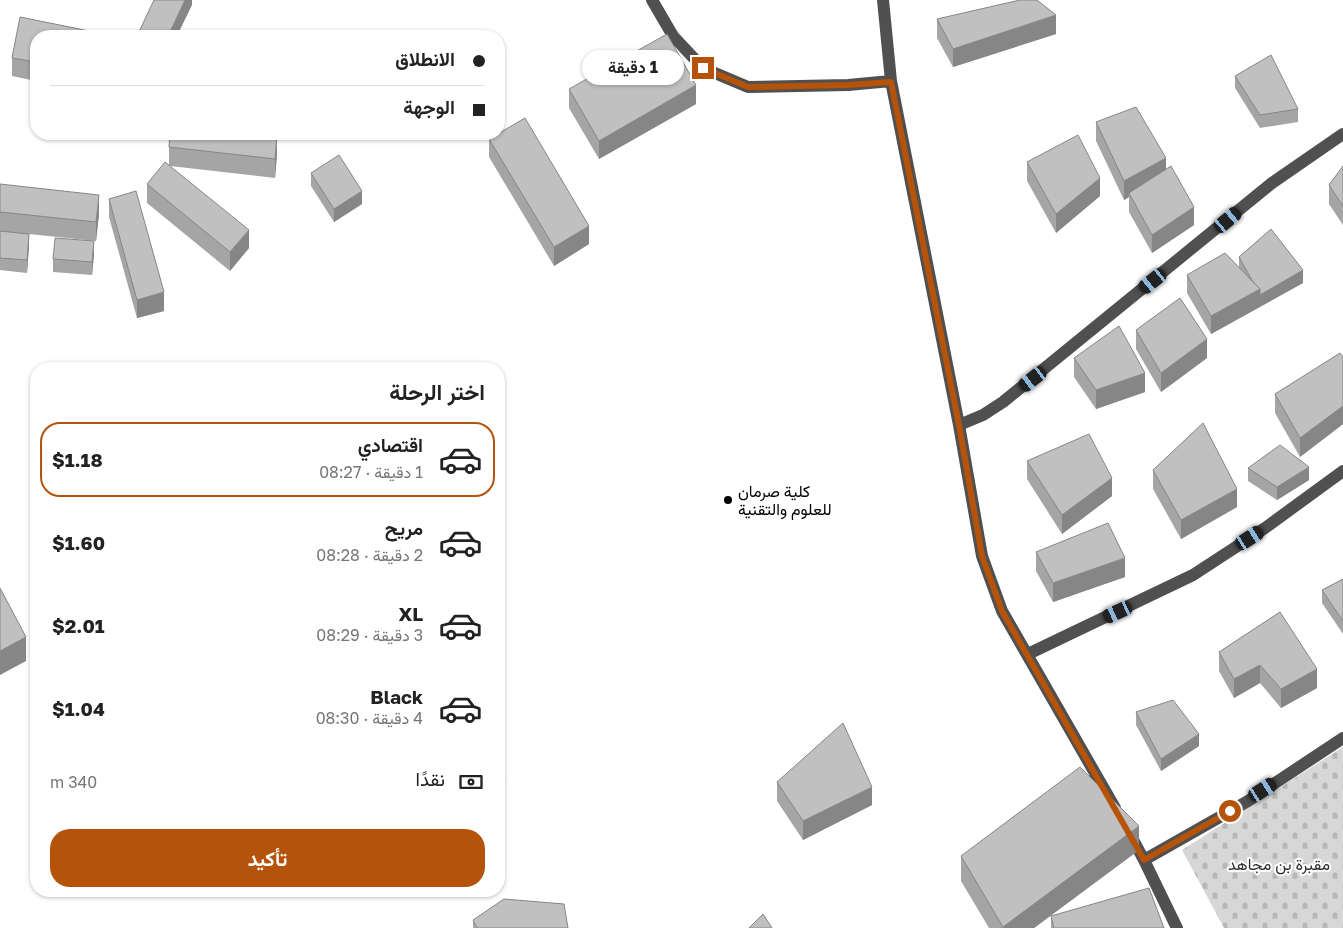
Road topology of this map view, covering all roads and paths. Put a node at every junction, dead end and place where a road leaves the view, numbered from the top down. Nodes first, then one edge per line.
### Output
1 (652, 0) edge
2 (883, 0) edge
3 (891, 82) junction
4 (1343, 134) edge
5 (959, 425) junction
6 (1343, 471) edge
7 (1028, 654) junction
8 (1343, 738) edge
9 (1144, 860) junction
10 (1176, 928) edge

1 - 3 street
2 - 3 street
3 - 5 street
4 - 5 street
5 - 7 street
6 - 7 street
7 - 9 street
8 - 9 street
9 - 10 street

